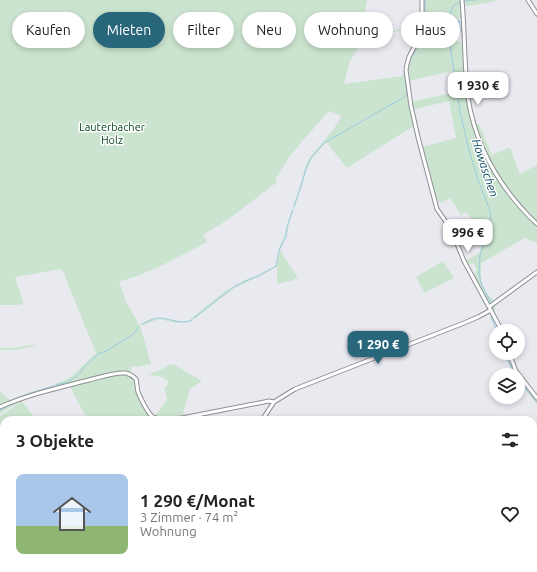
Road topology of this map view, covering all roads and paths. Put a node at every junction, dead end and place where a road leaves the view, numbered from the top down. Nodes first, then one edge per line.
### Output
1 (422, 0) edge
2 (462, 0) edge
3 (528, 0) edge
4 (537, 14) edge
5 (537, 224) edge
6 (537, 272) edge
7 (491, 308) junction
8 (498, 324) edge
9 (512, 360) edge
10 (537, 398) edge
11 (274, 402) junction
12 (0, 407) edge
13 (152, 416) edge
14 (192, 416) edge
15 (265, 416) edge

1 - 7 street
2 - 5 street
3 - 4 street
6 - 7 street
7 - 8 street
7 - 11 street
9 - 10 street
11 - 14 street
11 - 15 street
12 - 13 street

